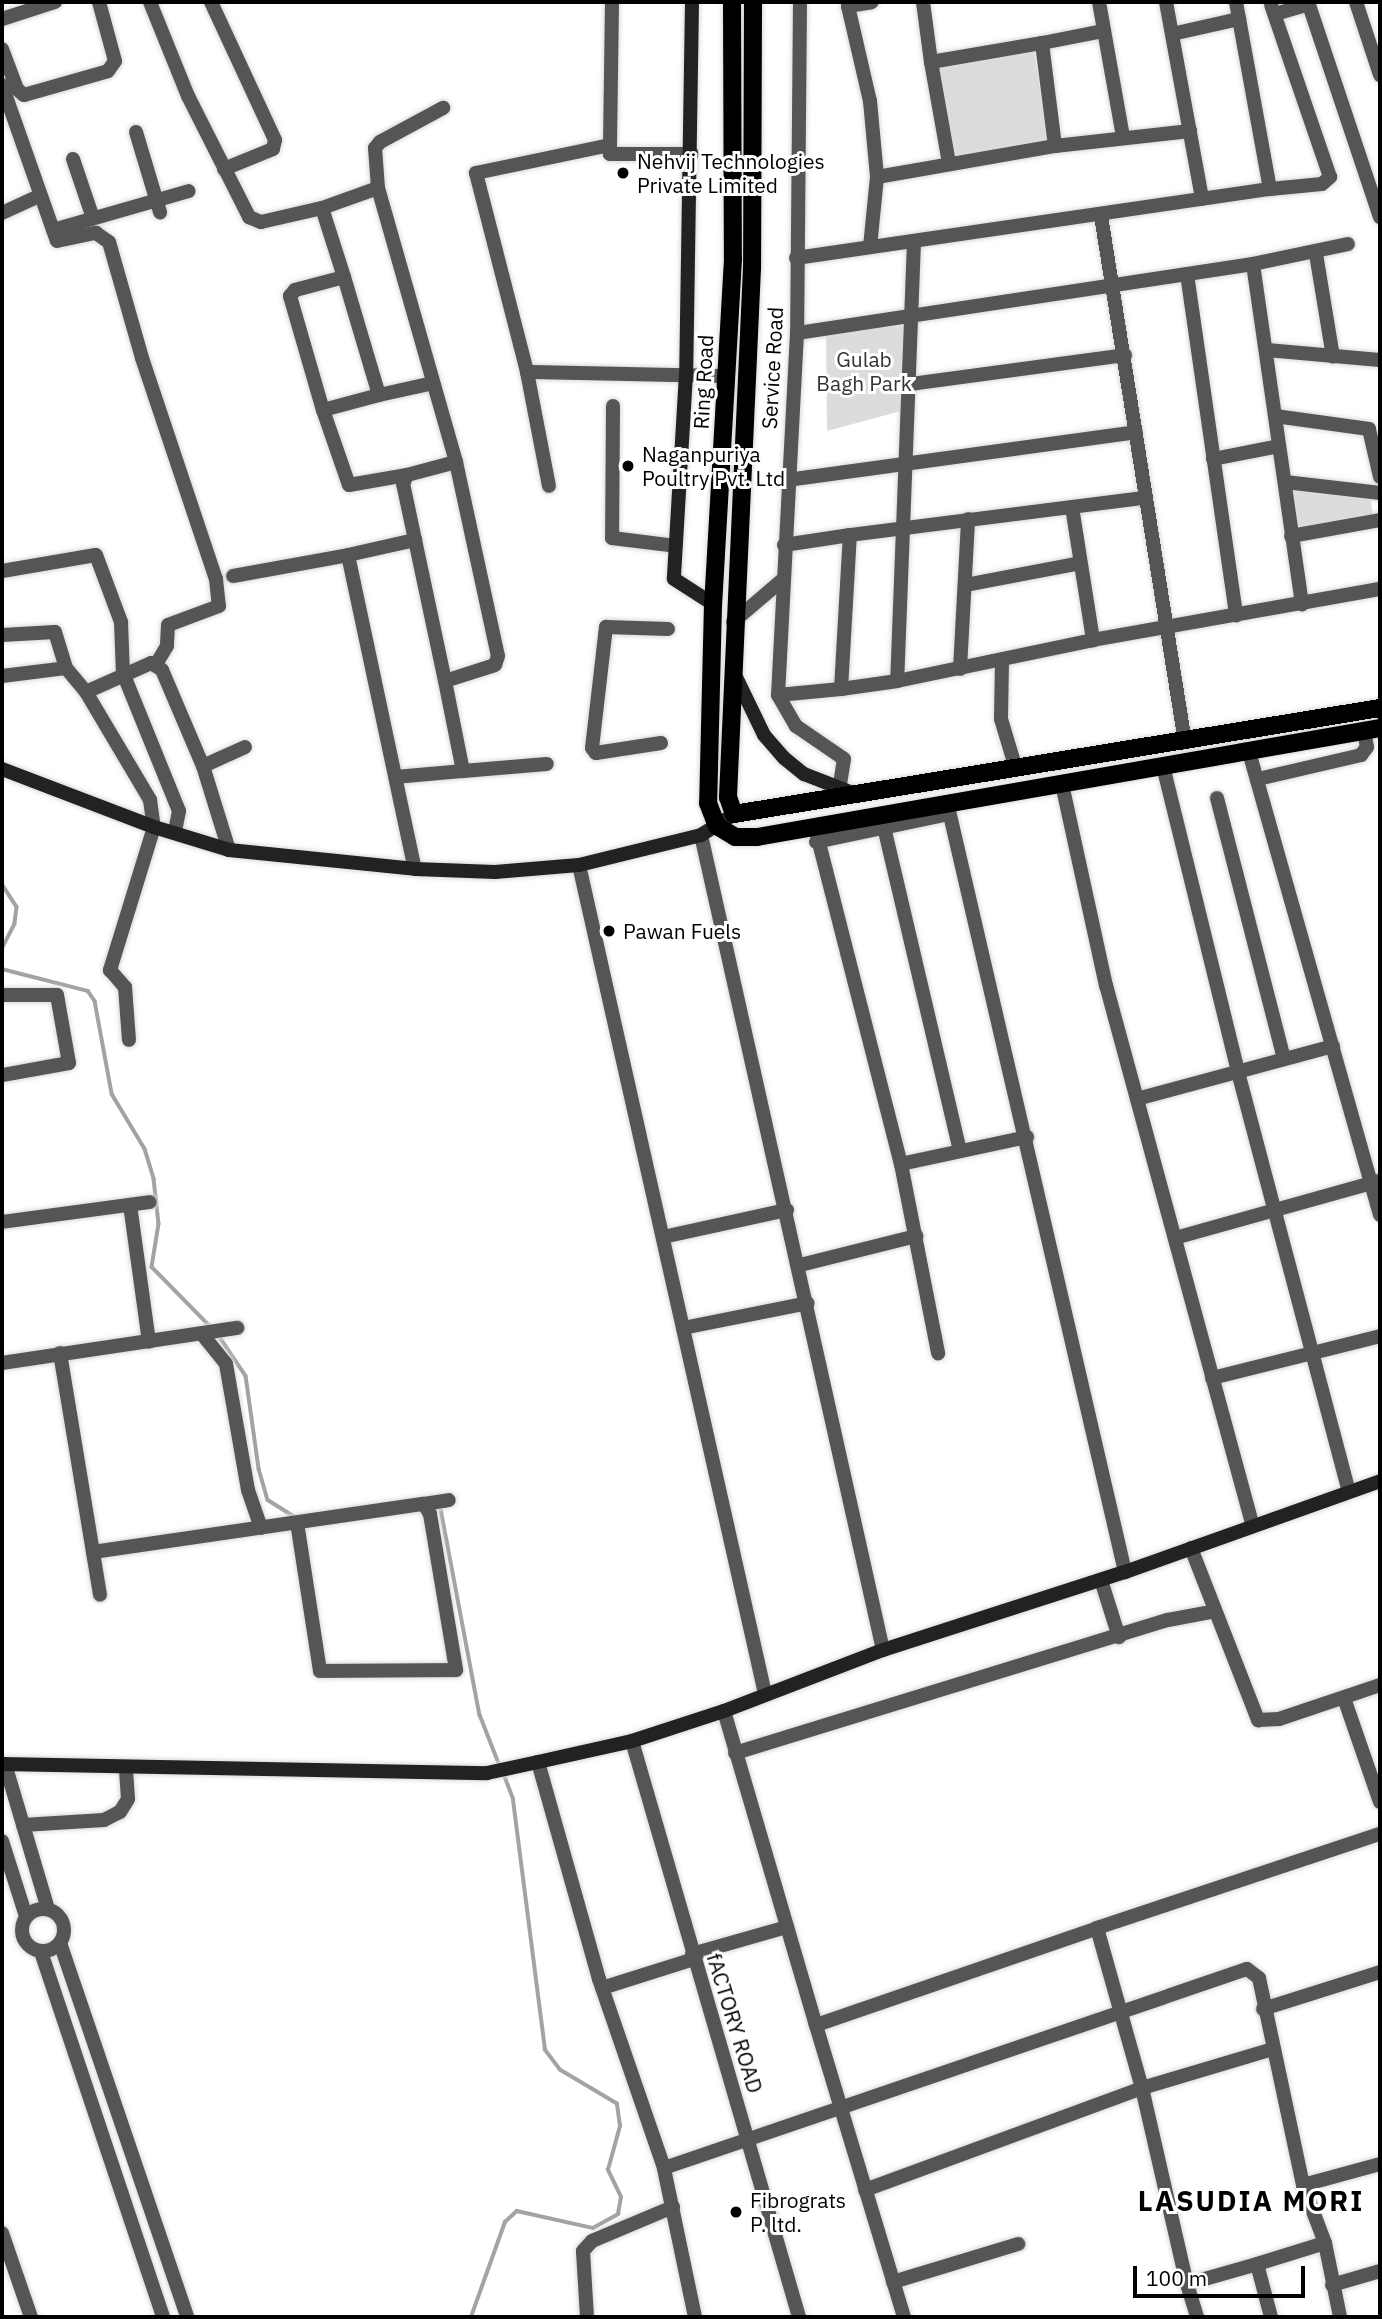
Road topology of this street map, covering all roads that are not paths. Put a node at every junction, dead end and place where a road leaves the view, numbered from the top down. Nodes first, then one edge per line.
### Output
1 (55, 2) edge
2 (99, 2) edge
3 (150, 2) edge
4 (211, 2) edge
5 (612, 2) edge
6 (692, 2) edge
7 (732, 2) edge
8 (753, 2) edge
9 (800, 2) edge
10 (872, 2) edge
11 (923, 2) edge
12 (1099, 2) edge
13 (1166, 2) edge
14 (1236, 2) edge
15 (1356, 2) edge
16 (1309, 3) edge
17 (848, 4) edge
18 (2, 19) edge
19 (1239, 19) junction
20 (1104, 31) junction
21 (1172, 34) junction
22 (1042, 43) junction
23 (2, 50) edge
24 (931, 62) junction
25 (1380, 75) edge
26 (2, 85) edge
27 (443, 108) dead end
28 (136, 131) dead end
29 (1190, 131) junction
30 (1123, 137) junction
31 (610, 145) junction
32 (1055, 146) junction
33 (692, 154) junction
34 (73, 159) dead end
35 (949, 163) junction
36 (224, 169) junction
37 (877, 177) junction
38 (378, 188) junction
39 (1270, 188) junction
40 (189, 191) dead end
41 (40, 196) junction
42 (1202, 199) junction
43 (158, 206) junction
44 (322, 208) junction
45 (2, 213) edge
46 (1101, 216) junction
47 (1380, 216) edge
48 (93, 218) junction
49 (52, 230) junction
50 (914, 242) junction
51 (1348, 244) dead end
52 (870, 247) junction
53 (1315, 254) junction
54 (796, 258) junction
55 (1253, 264) junction
56 (1186, 274) junction
57 (344, 277) junction
58 (1114, 285) junction
59 (914, 314) junction
60 (797, 333) junction
61 (1267, 350) junction
62 (1125, 355) junction
63 (1333, 357) junction
64 (1380, 360) edge
65 (527, 372) junction
66 (686, 374) junction
67 (726, 376) junction
68 (433, 383) junction
69 (911, 384) junction
70 (379, 395) junction
71 (613, 406) dead end
72 (323, 410) junction
73 (1275, 416) junction
74 (1136, 432) junction
75 (1279, 446) junction
76 (1213, 459) junction
77 (456, 462) junction
78 (908, 463) junction
79 (407, 475) junction
80 (1380, 477) edge
81 (788, 480) junction
82 (1285, 482) junction
83 (549, 486) dead end
84 (1380, 493) edge
85 (1143, 498) junction
86 (1072, 507) junction
87 (968, 519) junction
88 (1380, 520) edge
89 (905, 526) junction
90 (850, 535) junction
91 (1291, 536) junction
92 (415, 540) junction
93 (784, 545) junction
94 (676, 546) junction
95 (348, 555) junction
96 (1080, 563) junction
97 (2, 571) edge
98 (233, 576) dead end
99 (781, 581) junction
100 (965, 585) junction
101 (1380, 589) edge
102 (713, 604) junction
103 (1302, 604) junction
104 (1236, 615) junction
105 (733, 622) junction
106 (668, 628) dead end
107 (1164, 628) junction
108 (2, 635) edge
109 (1093, 640) junction
110 (1002, 661) junction
111 (156, 663) junction
112 (731, 667) junction
113 (66, 668) junction
114 (960, 668) junction
115 (123, 673) junction
116 (2, 676) edge
117 (445, 681) junction
118 (897, 681) junction
119 (841, 689) junction
120 (86, 692) junction
121 (778, 695) junction
122 (1380, 708) edge
123 (1372, 729) edge
124 (1185, 742) junction
125 (661, 743) dead end
126 (245, 747) dead end
127 (1249, 752) junction
128 (547, 764) dead end
129 (203, 766) junction
130 (1163, 766) junction
131 (2, 769) edge
132 (1016, 769) junction
133 (463, 771) junction
134 (396, 777) junction
135 (1258, 779) junction
136 (1062, 784) junction
137 (839, 789) junction
138 (859, 794) junction
139 (1217, 798) dead end
140 (948, 808) junction
141 (734, 814) junction
142 (717, 826) junction
143 (154, 827) junction
144 (884, 827) junction
145 (174, 832) junction
146 (816, 834) junction
147 (701, 835) junction
148 (229, 850) junction
149 (579, 865) junction
150 (415, 869) junction
151 (2, 995) edge
152 (129, 1040) dead end
153 (1333, 1046) junction
154 (1284, 1059) junction
155 (1238, 1072) junction
156 (2, 1075) edge
157 (1137, 1100) junction
158 (1027, 1137) junction
159 (960, 1150) junction
160 (901, 1164) junction
161 (1376, 1182) edge
162 (150, 1202) dead end
163 (130, 1205) junction
164 (1276, 1208) junction
165 (787, 1210) junction
166 (1380, 1214) edge
167 (2, 1222) edge
168 (916, 1236) junction
169 (663, 1237) junction
170 (1175, 1238) junction
171 (800, 1265) junction
172 (808, 1303) junction
173 (237, 1328) dead end
174 (683, 1328) junction
175 (210, 1332) junction
176 (1380, 1336) edge
177 (149, 1342) junction
178 (60, 1353) junction
179 (938, 1353) dead end
180 (1314, 1353) junction
181 (2, 1363) edge
182 (1212, 1378) junction
183 (1380, 1481) edge
184 (1349, 1491) junction
185 (297, 1523) junction
186 (1252, 1523) junction
187 (261, 1528) junction
188 (1191, 1548) junction
189 (93, 1552) junction
190 (1125, 1572) junction
191 (1101, 1580) junction
192 (100, 1595) dead end
193 (1215, 1611) junction
194 (1119, 1637) junction
195 (883, 1650) junction
196 (1380, 1685) edge
197 (765, 1694) junction
198 (1344, 1698) junction
199 (724, 1711) junction
200 (632, 1741) junction
201 (735, 1753) junction
202 (538, 1762) junction
203 (3, 1765) edge
204 (126, 1766) junction
205 (1380, 1802) edge
206 (23, 1825) junction
207 (1380, 1834) edge
208 (2, 1841) edge
209 (48, 1909) junction
210 (26, 1916) junction
211 (787, 1927) junction
212 (1097, 1928) junction
213 (60, 1943) junction
214 (41, 1952) junction
215 (693, 1957) junction
216 (1380, 1972) edge
217 (602, 1988) junction
218 (1263, 2009) junction
219 (1119, 2014) junction
220 (816, 2025) junction
221 (1273, 2049) junction
222 (1142, 2088) junction
223 (843, 2109) junction
224 (748, 2142) junction
225 (1380, 2164) edge
226 (664, 2168) junction
227 (1303, 2185) junction
228 (865, 2190) junction
229 (673, 2207) junction
230 (3, 2228) edge
231 (1325, 2243) junction
232 (1018, 2244) dead end
233 (1257, 2264) junction
234 (1380, 2271) edge
235 (893, 2282) junction
236 (1187, 2284) junction
237 (1332, 2285) junction
238 (185, 2312) edge
239 (163, 2316) edge
240 (31, 2317) edge
241 (587, 2317) edge
242 (695, 2317) edge
243 (799, 2317) edge
244 (904, 2317) edge
245 (1197, 2317) edge
246 (1271, 2317) edge
247 (1340, 2317) edge

1 - 18 street
2 - 23 street
3 - 36 street
4 - 36 street
5 - 31 street
6 - 33 street
7 - 67 main road, Ring Road
8 - 105 main road, Ring Road
9 - 54 street, Service Road
10 - 17 street
11 - 24 street
12 - 20 street
13 - 21 street
14 - 19 street
15 - 25 street
16 - 39 street
16 - 47 street
17 - 37 street
19 - 21 street
19 - 39 street
20 - 22 street
20 - 30 street
21 - 29 street
22 - 24 street
22 - 32 street
24 - 35 street
26 - 41 street
27 - 38 street
28 - 43 street
29 - 30 street
29 - 42 street
30 - 32 street
31 - 33 street
31 - 65 street
32 - 35 street
33 - 66 street
34 - 48 street
35 - 37 street
36 - 44 street
37 - 52 street
38 - 44 street
38 - 68 street
39 - 42 street
40 - 43 street
41 - 45 street
41 - 49 street
42 - 46 street
43 - 48 street
44 - 57 street
46 - 50 street
46 - 58 street
48 - 49 street
49 - 111 street
50 - 52 street
50 - 59 street
51 - 53 street
52 - 54 street
53 - 55 street
53 - 63 street
54 - 60 street, Service Road
55 - 56 street
55 - 61 street
56 - 58 street
56 - 76 street
57 - 70 street
57 - 72 street
58 - 59 street
58 - 62 street
59 - 60 street
59 - 69 street
60 - 81 street, Service Road
61 - 63 street
61 - 73 street
62 - 69 street
62 - 74 street
63 - 64 street
65 - 66 street
65 - 83 street
66 - 67 street
66 - 94 street
67 - 102 main road, Ring Road
68 - 70 street
68 - 77 street
69 - 78 street
70 - 72 street
71 - 94 street
72 - 79 street
73 - 75 street
73 - 80 street
74 - 78 street
74 - 85 street
75 - 76 street
75 - 82 street
76 - 104 street
77 - 79 street
77 - 117 street
78 - 81 street
78 - 89 street
79 - 92 street
81 - 93 street, Service Road
82 - 84 street
82 - 91 street
85 - 86 street
85 - 107 street
86 - 87 street
86 - 96 street
87 - 89 street
87 - 100 street
88 - 91 street
89 - 90 street
89 - 118 street
90 - 93 street
90 - 119 street
91 - 103 street
92 - 95 street
92 - 117 street
93 - 99 street, Service Road
94 - 102 street
95 - 98 street
95 - 134 street
96 - 100 street
96 - 109 street
97 - 115 street
99 - 105 street
99 - 121 street, Service Road
100 - 114 street
101 - 103 street
102 - 142 main road, Ring Road
103 - 104 street
104 - 107 street
105 - 112 main road, Ring Road
106 - 125 street
107 - 109 street
107 - 124 street
108 - 113 street
109 - 110 street
110 - 114 street
110 - 132 street
111 - 115 street
111 - 129 street
112 - 137 street
112 - 141 main road, Ring Road
113 - 116 street
113 - 120 street
114 - 118 street
115 - 120 street
115 - 145 street
117 - 133 street
118 - 119 street
119 - 121 street
120 - 143 street
121 - 137 street
122 - 124 main road
123 - 127 main road
123 - 135 street
124 - 132 main road
126 - 129 street
127 - 130 main road
127 - 135 street
128 - 133 street
129 - 148 street
130 - 136 main road
130 - 155 street
131 - 143 street
132 - 138 main road
133 - 134 street
134 - 150 street
135 - 153 street
136 - 140 main road
136 - 157 street
137 - 138 street
138 - 141 main road
139 - 154 street
140 - 144 street
140 - 146 main road
140 - 158 street
141 - 142 street
142 - 146 main road
142 - 147 street
143 - 145 street
143 - 152 street
144 - 146 street
144 - 159 street
145 - 148 street
146 - 160 street
147 - 149 street
147 - 165 street
148 - 150 street
149 - 150 street
149 - 169 street
151 - 156 street
153 - 154 street
153 - 161 street
154 - 155 street
155 - 157 street
155 - 164 street
157 - 170 street
158 - 159 street
158 - 190 street
159 - 160 street
160 - 168 street
161 - 164 street
161 - 166 street
162 - 163 street
163 - 167 street
163 - 177 street
164 - 170 street
164 - 180 street
165 - 169 street
165 - 171 street
168 - 171 street
168 - 179 street
169 - 174 street
170 - 182 street
171 - 172 street
172 - 174 street
172 - 195 street
173 - 175 street
174 - 197 street
175 - 177 street
175 - 187 street
176 - 180 street
177 - 178 street
178 - 181 street
178 - 189 street
180 - 182 street
180 - 184 street
182 - 186 street
183 - 184 street
184 - 186 street
185 - 185 street
185 - 187 street
186 - 188 street
187 - 189 street
188 - 190 street
188 - 193 street
189 - 192 street
190 - 191 street
191 - 194 street
191 - 195 street
193 - 194 street
193 - 198 street
194 - 201 street
195 - 197 street
196 - 198 street
197 - 199 street
198 - 205 street
199 - 200 street
199 - 201 street
200 - 202 street
200 - 215 street, fACTORY ROAD
201 - 211 street
202 - 204 street
202 - 217 street
203 - 204 street
203 - 206 street
204 - 206 street
206 - 209 street
207 - 212 street
208 - 210 street
209 - 210 street
209 - 213 street
210 - 214 street
211 - 215 street
211 - 220 street
212 - 219 street
212 - 220 street
213 - 214 street
213 - 238 street
214 - 239 street
215 - 217 street
215 - 224 street, fACTORY ROAD
216 - 218 street
217 - 226 street
218 - 219 street
218 - 221 street
219 - 222 street
219 - 223 street
220 - 223 street
221 - 222 street
221 - 227 street
222 - 228 street
222 - 236 street
223 - 224 street
223 - 228 street
224 - 226 street
224 - 243 street, fACTORY ROAD
225 - 227 street
226 - 229 street
227 - 231 street
228 - 235 street
229 - 241 street
229 - 242 street
230 - 240 street
231 - 233 street
231 - 237 street
232 - 235 street
233 - 236 street
233 - 246 street
234 - 237 street
235 - 244 street
236 - 245 street
237 - 247 street
238 - 239 street

